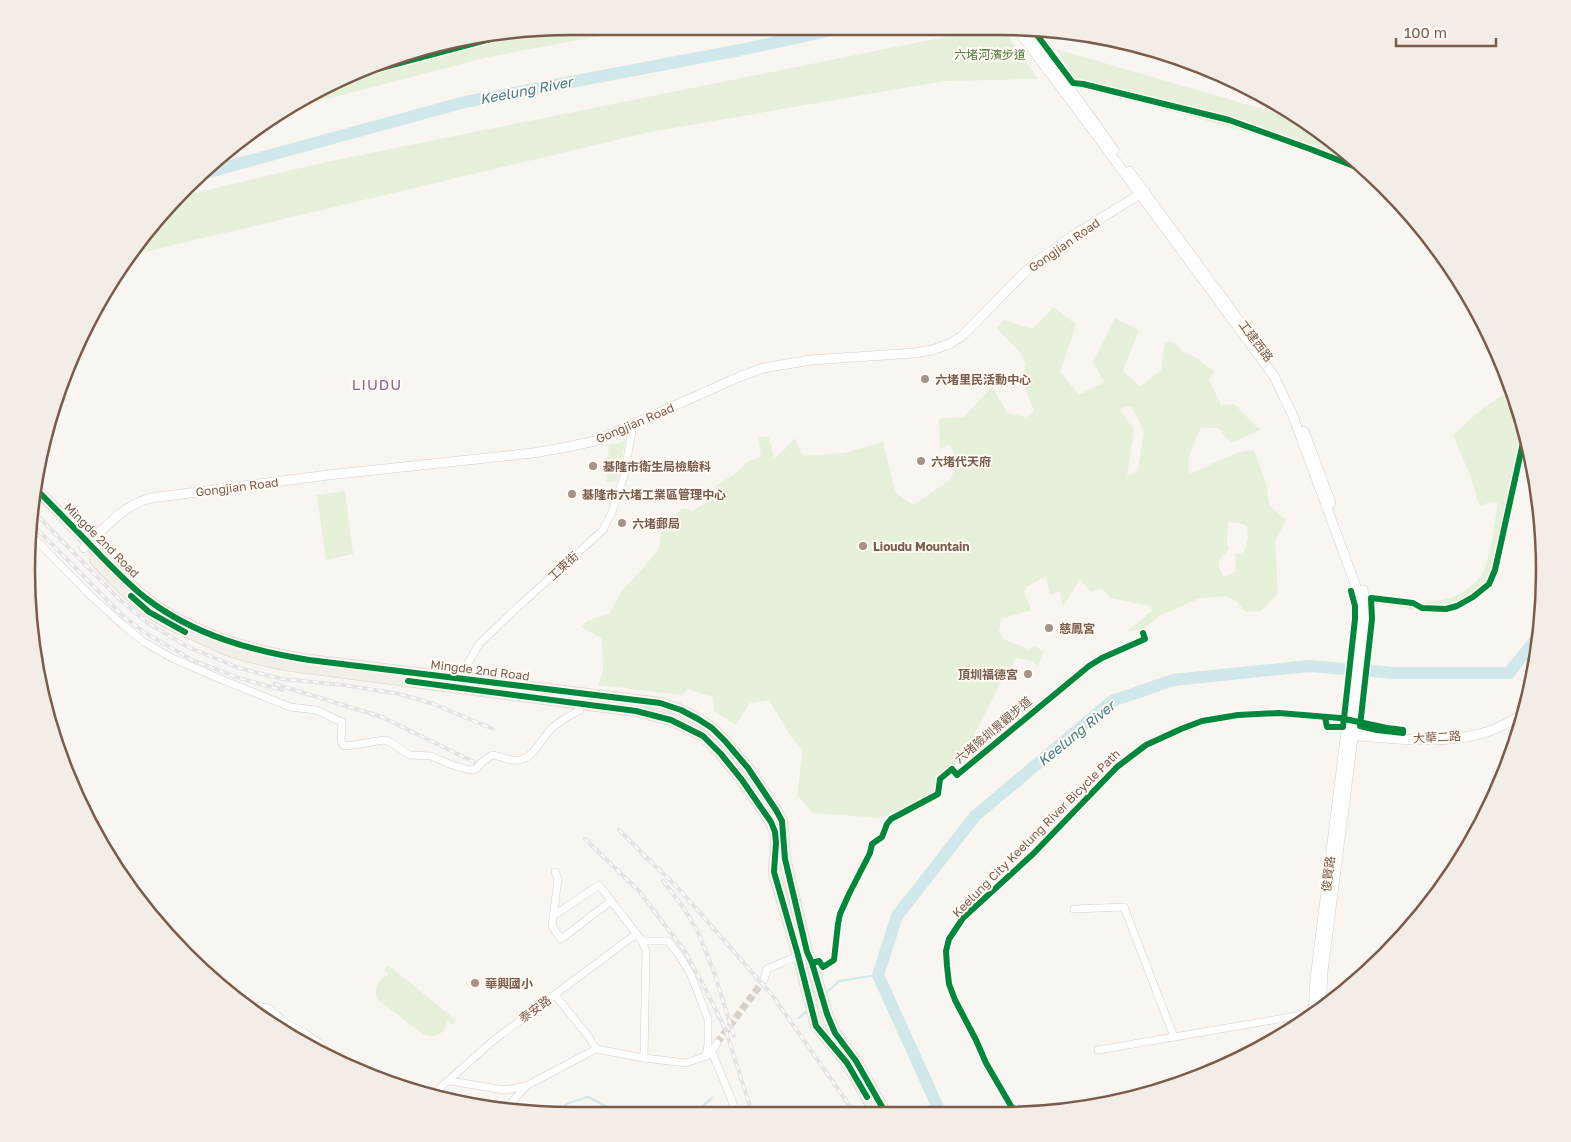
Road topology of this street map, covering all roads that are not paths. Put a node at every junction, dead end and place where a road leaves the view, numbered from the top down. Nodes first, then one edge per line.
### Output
1 (1022, 36) edge
2 (1029, 36) edge
3 (1083, 111) junction
4 (1142, 193) junction
5 (633, 424) junction
6 (41, 495) edge
7 (40, 502) edge
8 (70, 529) junction
9 (36, 540) edge
10 (87, 546) junction
11 (461, 684) junction
12 (580, 710) dead end
13 (1516, 718) edge
14 (1350, 735) junction
15 (1342, 797) junction
16 (555, 872) dead end
17 (611, 901) junction
18 (1074, 909) dead end
19 (553, 916) junction
20 (636, 934) junction
21 (642, 941) junction
22 (803, 954) junction
23 (764, 980) tunnel mouth
24 (555, 995) junction
25 (1322, 999) edge
26 (1313, 1005) edge
27 (258, 1006) edge
28 (1299, 1016) edge
29 (1174, 1037) junction
30 (717, 1042) tunnel mouth
31 (321, 1045) edge
32 (596, 1049) junction
33 (1098, 1050) dead end
34 (709, 1054) junction
35 (644, 1058) junction
36 (450, 1081) junction
37 (526, 1086) junction
38 (440, 1091) edge
39 (511, 1103) edge
40 (734, 1107) edge
41 (872, 1107) edge
42 (882, 1107) edge

1 - 3 street
2 - 3 street
3 - 4 street, 工建西路
4 - 5 street, Gongjian Road
4 - 14 street, 工建西路
5 - 10 street, Gongjian Road
5 - 11 street, 工東街
6 - 8 main road, Mingde 2nd Road
7 - 8 main road, Mingde 2nd Road
8 - 10 main road, Mingde 2nd Road
9 - 12 street
10 - 11 main road, Mingde 2nd Road
11 - 22 main road, Mingde 2nd Road
13 - 14 street, 大華二路
14 - 15 street, 俊賢路
15 - 25 street, 俊賢路
15 - 26 street, 俊賢路
16 - 19 street
17 - 19 street
17 - 19 street
17 - 20 street
18 - 29 street
20 - 21 street
20 - 24 street
21 - 34 street
21 - 35 street
22 - 23 street
22 - 41 main road, Mingde 2nd Road
22 - 42 main road, Mingde 2nd Road
24 - 32 street, 泰安路
24 - 36 street, 泰安路
27 - 31 street
28 - 29 street
29 - 33 street
30 - 34 street
32 - 35 street
32 - 37 street
34 - 35 street
34 - 40 street
36 - 37 street
36 - 38 street, 泰安路
37 - 39 street

